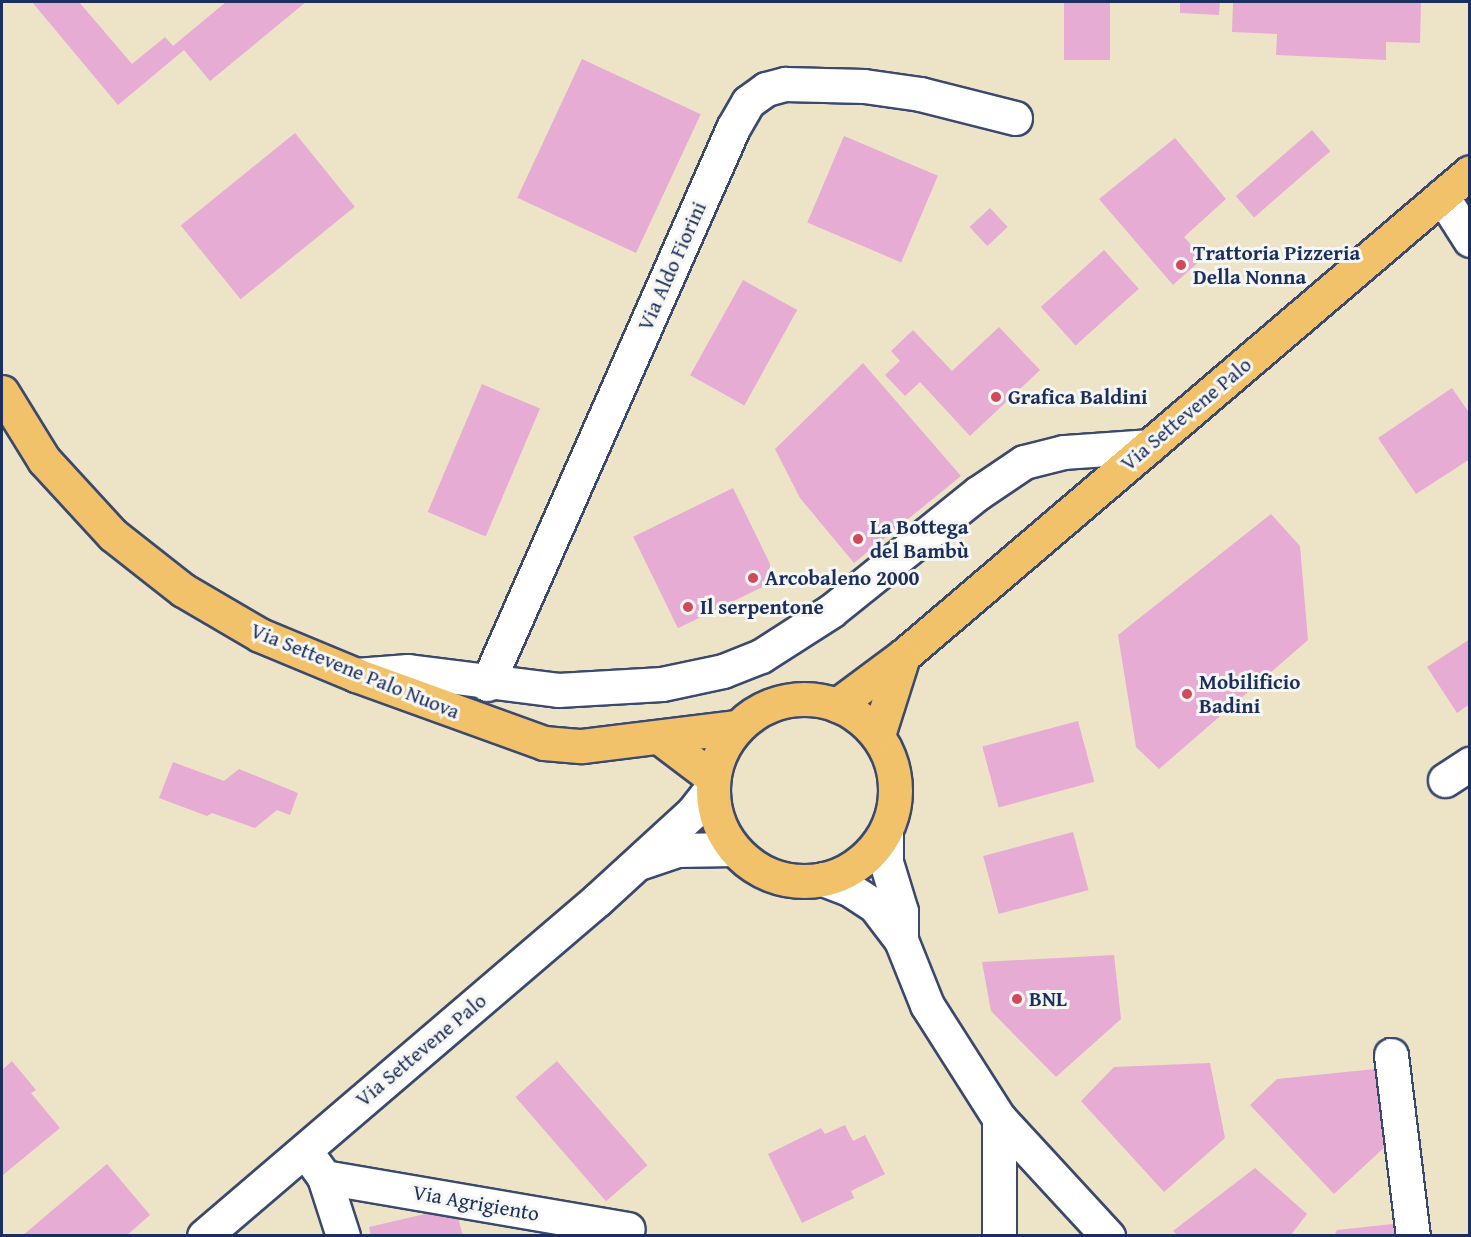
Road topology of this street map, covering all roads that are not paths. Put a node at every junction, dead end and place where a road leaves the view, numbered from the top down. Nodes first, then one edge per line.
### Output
1 (1015, 118) dead end
2 (1470, 172) edge
3 (1442, 196) junction
4 (1470, 240) edge
5 (4, 402) edge
6 (1149, 446) junction
7 (903, 656) junction
8 (356, 675) junction
9 (487, 684) junction
10 (837, 705) junction
11 (737, 727) junction
12 (878, 735) junction
13 (659, 737) junction
14 (712, 783) junction
15 (885, 832) junction
16 (734, 849) junction
17 (638, 864) junction
18 (823, 879) junction
19 (902, 940) junction
20 (1391, 1055) dead end
21 (999, 1118) junction
22 (304, 1150) junction
23 (324, 1177) junction
24 (628, 1229) dead end
25 (204, 1236) edge
26 (343, 1236) edge
27 (999, 1236) edge
28 (1108, 1236) edge
29 (1413, 1236) edge

1 - 9 street, Via Aldo Fiorini
2 - 3 main road, Via Settevene Palo
3 - 4 street
3 - 6 main road, Via Settevene Palo
5 - 8 main road, Via Settevene Palo Nuova
6 - 7 main road, Via Settevene Palo
6 - 9 street
7 - 10 main road, Via Settevene Palo
7 - 12 main road
8 - 9 street
8 - 13 main road, Via Settevene Palo Nuova
10 - 11 main road
10 - 12 main road
11 - 13 main road, Via Settevene Palo Nuova
11 - 14 main road
12 - 15 main road
13 - 14 main road
14 - 16 main road
14 - 17 street, Via Settevene Palo
15 - 18 main road
15 - 19 street
16 - 17 street
16 - 18 main road
17 - 22 street, Via Settevene Palo
18 - 19 street
19 - 21 street
20 - 29 street
21 - 27 street
21 - 28 street
22 - 23 street
22 - 25 street, Via Settevene Palo
23 - 24 street, Via Agrigiento
23 - 26 street

